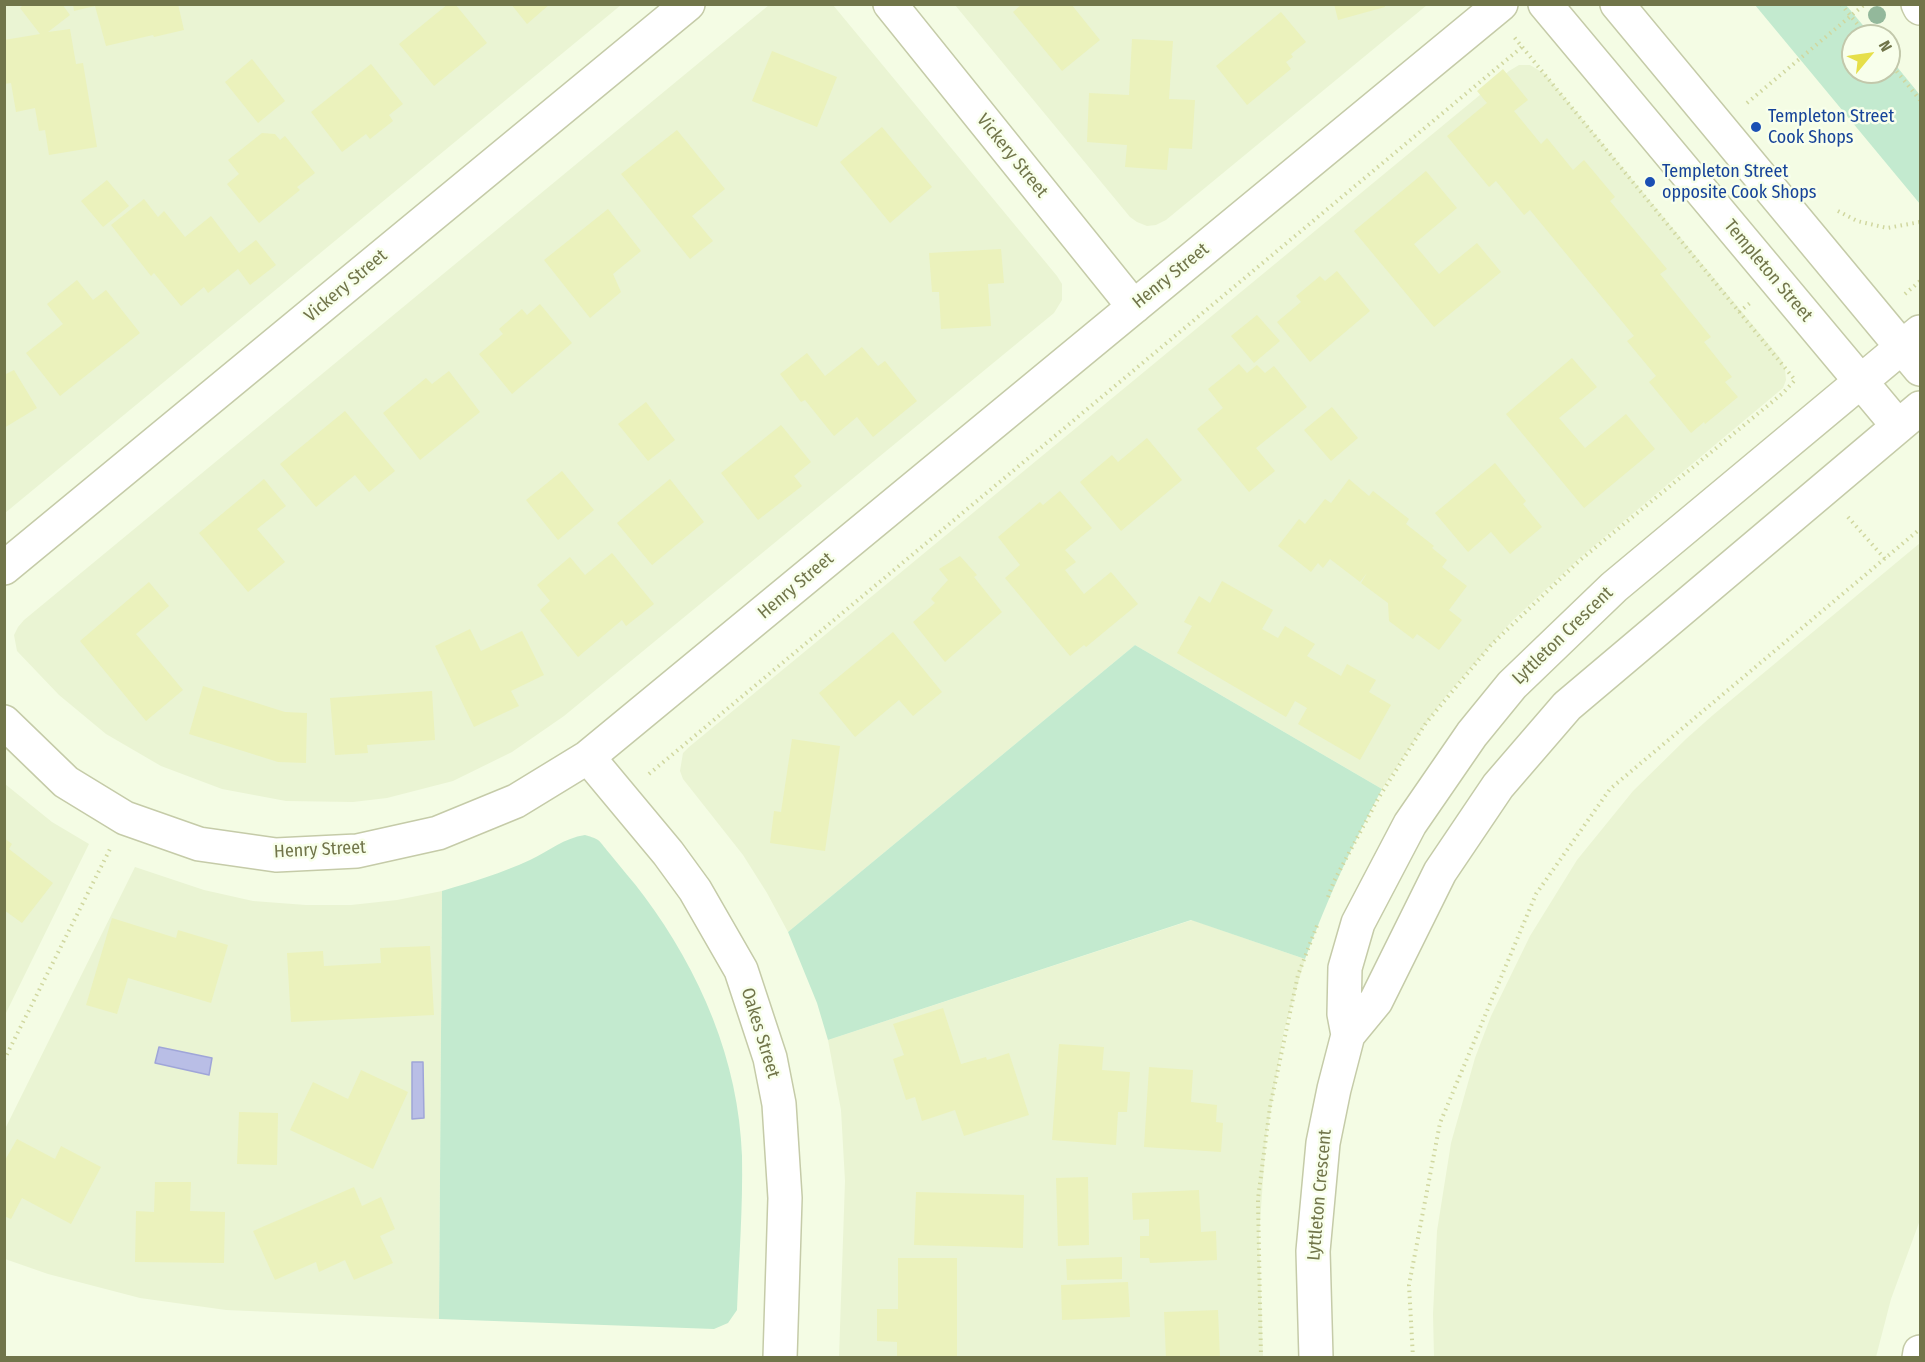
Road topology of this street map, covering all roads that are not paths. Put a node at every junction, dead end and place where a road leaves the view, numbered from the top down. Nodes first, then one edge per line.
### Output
1 (688, 4) edge
2 (890, 4) edge
3 (1545, 4) edge
4 (1617, 4) edge
5 (1497, 8) edge
6 (1134, 307) junction
7 (1914, 349) edge
8 (1860, 381) junction
9 (1909, 417) edge
10 (4, 568) edge
11 (4, 722) edge
12 (588, 758) junction
13 (1348, 1035) junction
14 (1920, 1352) edge
15 (780, 1358) edge
16 (1316, 1358) edge
17 (1919, 1358) edge

1 - 10 street, Vickery Street
2 - 6 street, Vickery Street
3 - 8 street, Templeton Street
4 - 7 street
5 - 6 street, Henry Street
6 - 12 street, Henry Street
7 - 8 street, Lyttleton Crescent
8 - 9 street, Templeton Street
8 - 13 street, Lyttleton Crescent
9 - 13 street, Lyttleton Crescent
11 - 12 street, Henry Street
12 - 15 street, Oakes Street
13 - 16 street, Lyttleton Crescent
14 - 17 street

